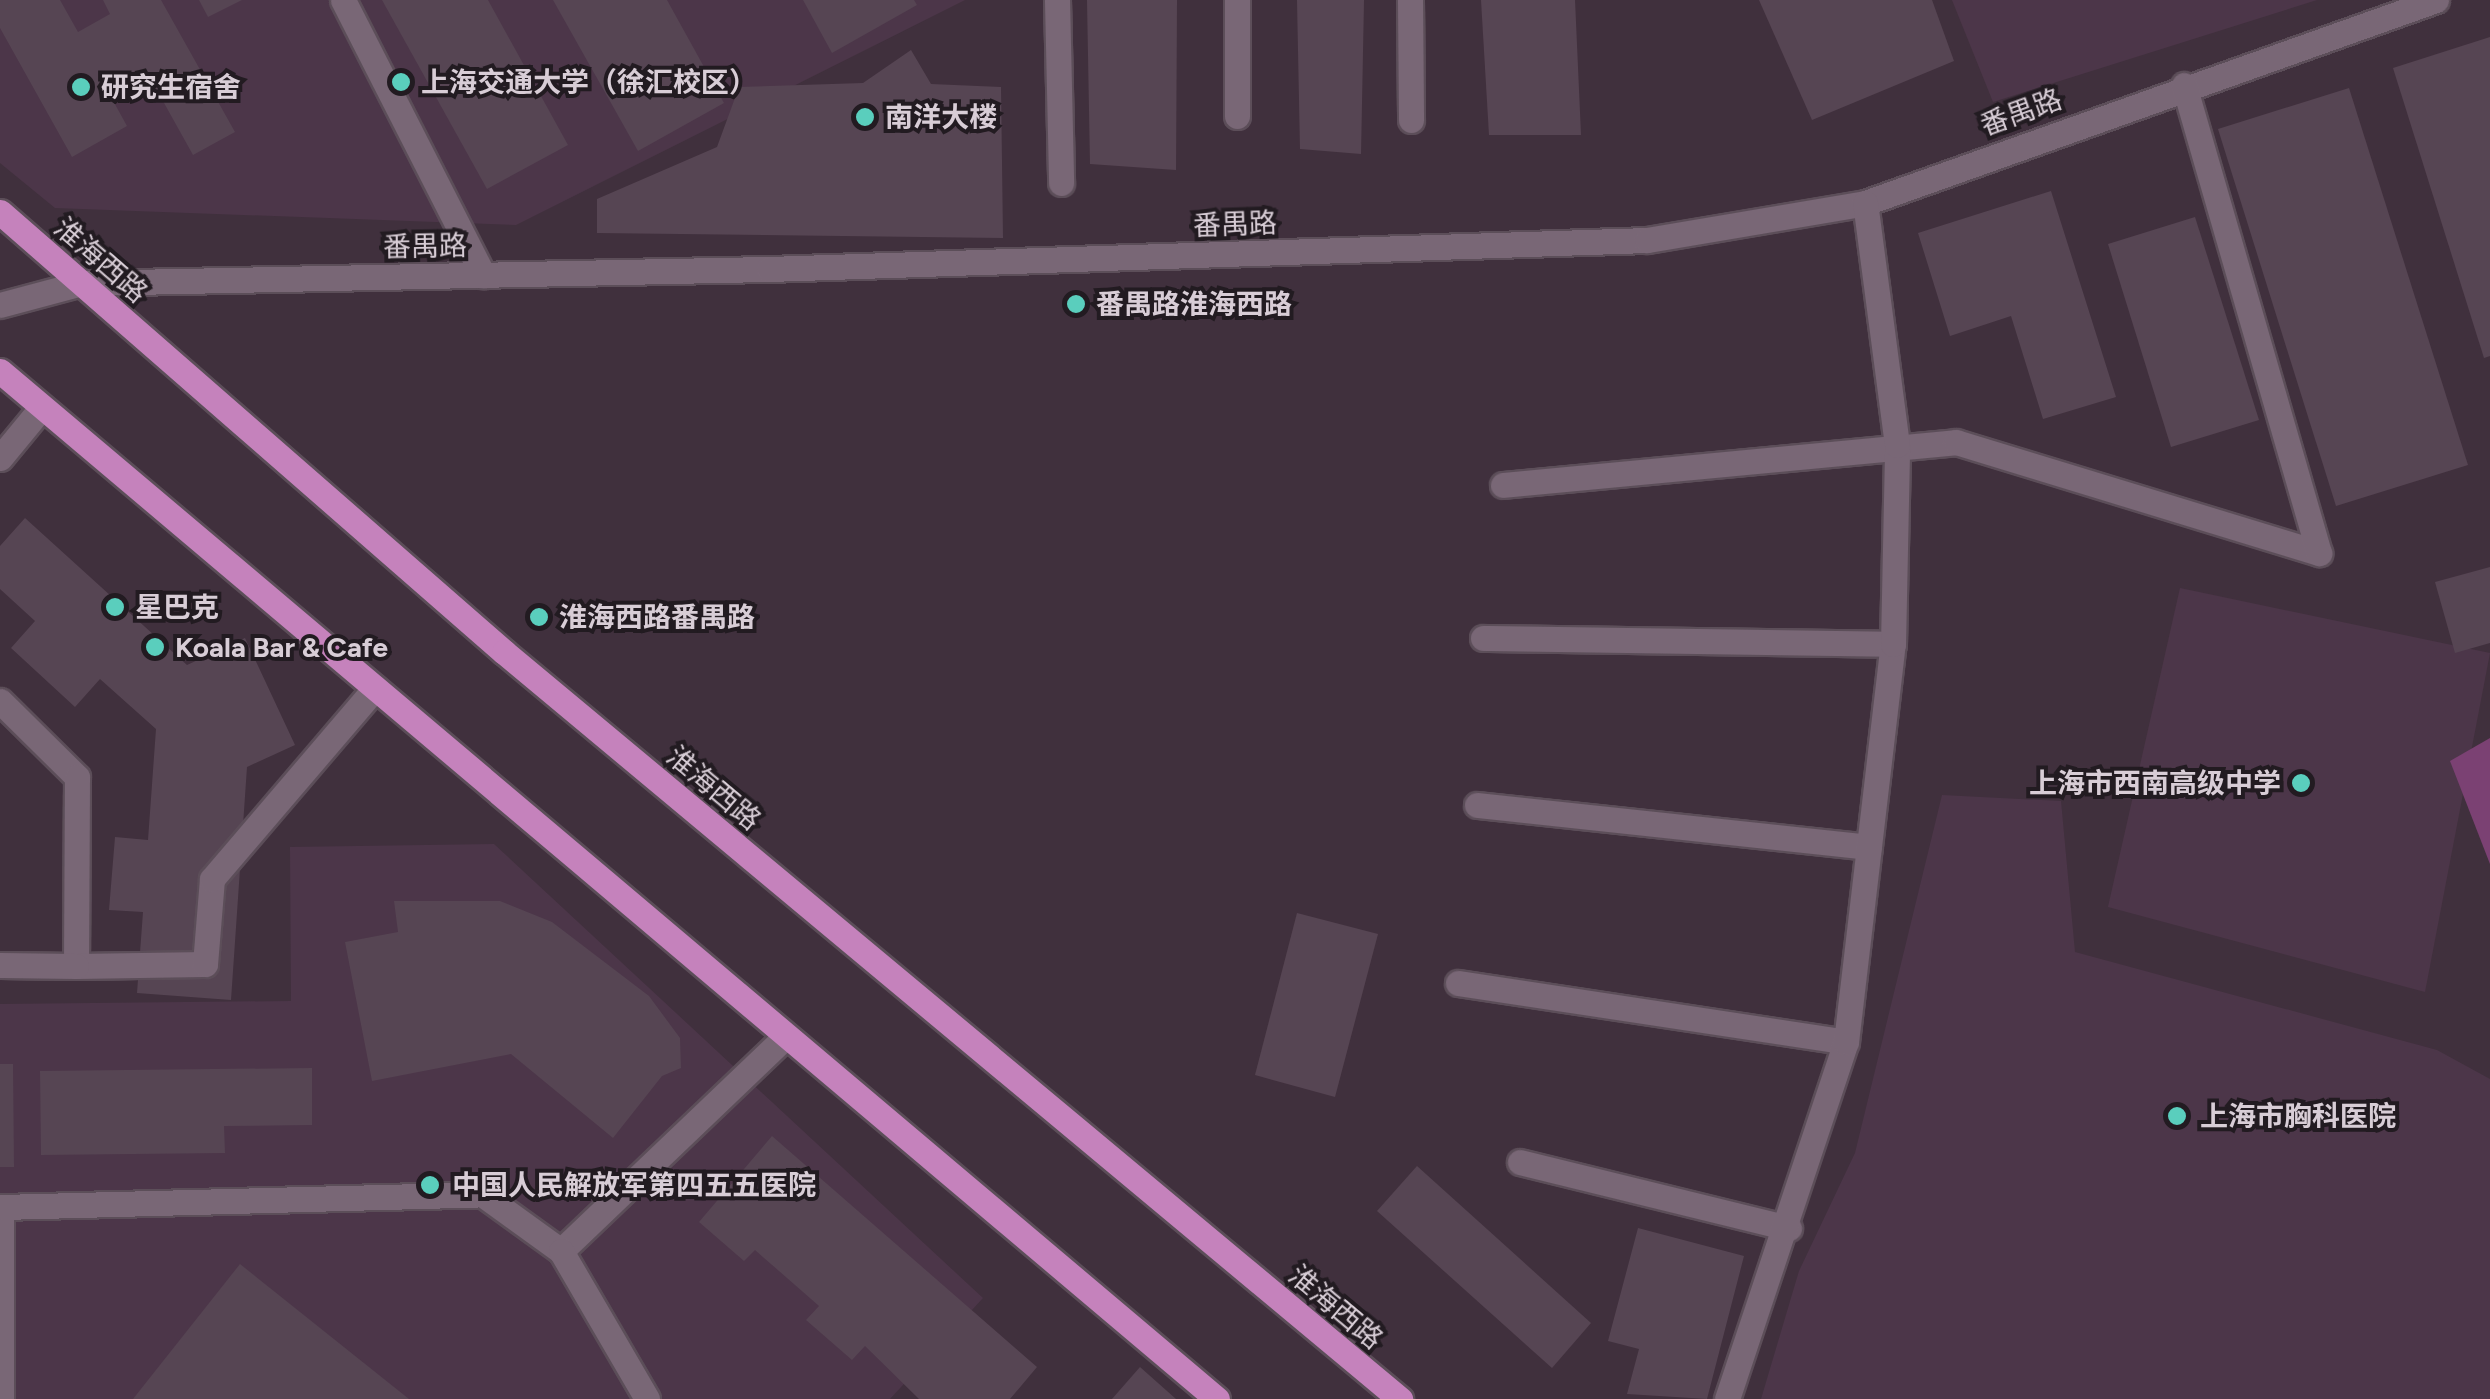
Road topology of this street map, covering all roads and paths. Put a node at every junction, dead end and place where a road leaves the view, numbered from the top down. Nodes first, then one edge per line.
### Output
1 (343, 0) edge
2 (1058, 0) edge
3 (1238, 0) edge
4 (1410, 0) edge
5 (2436, 0) edge
6 (2184, 85) junction
7 (1236, 116) dead end
8 (1412, 120) dead end
9 (1061, 183) dead end
10 (1864, 203) junction
11 (0, 212) edge
12 (483, 275) junction
13 (82, 283) junction
14 (0, 305) edge
15 (0, 371) edge
16 (42, 407) junction
17 (1897, 445) junction
18 (0, 458) edge
19 (1503, 484) dead end
20 (1483, 638) dead end
21 (1893, 644) junction
22 (375, 688) junction
23 (0, 701) edge
24 (1478, 805) dead end
25 (1870, 847) junction
26 (0, 965) edge
27 (76, 966) junction
28 (1458, 983) dead end
29 (786, 1036) junction
30 (1846, 1042) junction
31 (1520, 1162) dead end
32 (1, 1207) edge
33 (1789, 1228) junction
34 (561, 1252) junction
35 (1, 1399) edge
36 (647, 1399) edge
37 (1216, 1399) edge
38 (1400, 1399) edge
39 (1727, 1399) edge

1 - 12 street
2 - 9 street
3 - 7 street
4 - 8 street
5 - 6 street, 番禺路
6 - 10 street, 番禺路
6 - 17 street
10 - 12 street, 番禺路
10 - 17 street
11 - 13 main road, 淮海西路
12 - 13 street, 番禺路
13 - 14 street, 番禺路
13 - 38 main road, 淮海西路
15 - 16 main road
16 - 18 street
16 - 22 main road
17 - 19 street
17 - 21 street
20 - 21 street
21 - 25 street
22 - 27 street
22 - 29 main road
23 - 27 street
24 - 25 street
25 - 30 street
26 - 27 street
28 - 30 street
29 - 34 street
29 - 37 main road
30 - 33 street
31 - 33 street
32 - 34 street
32 - 35 street
33 - 39 street
34 - 36 street

